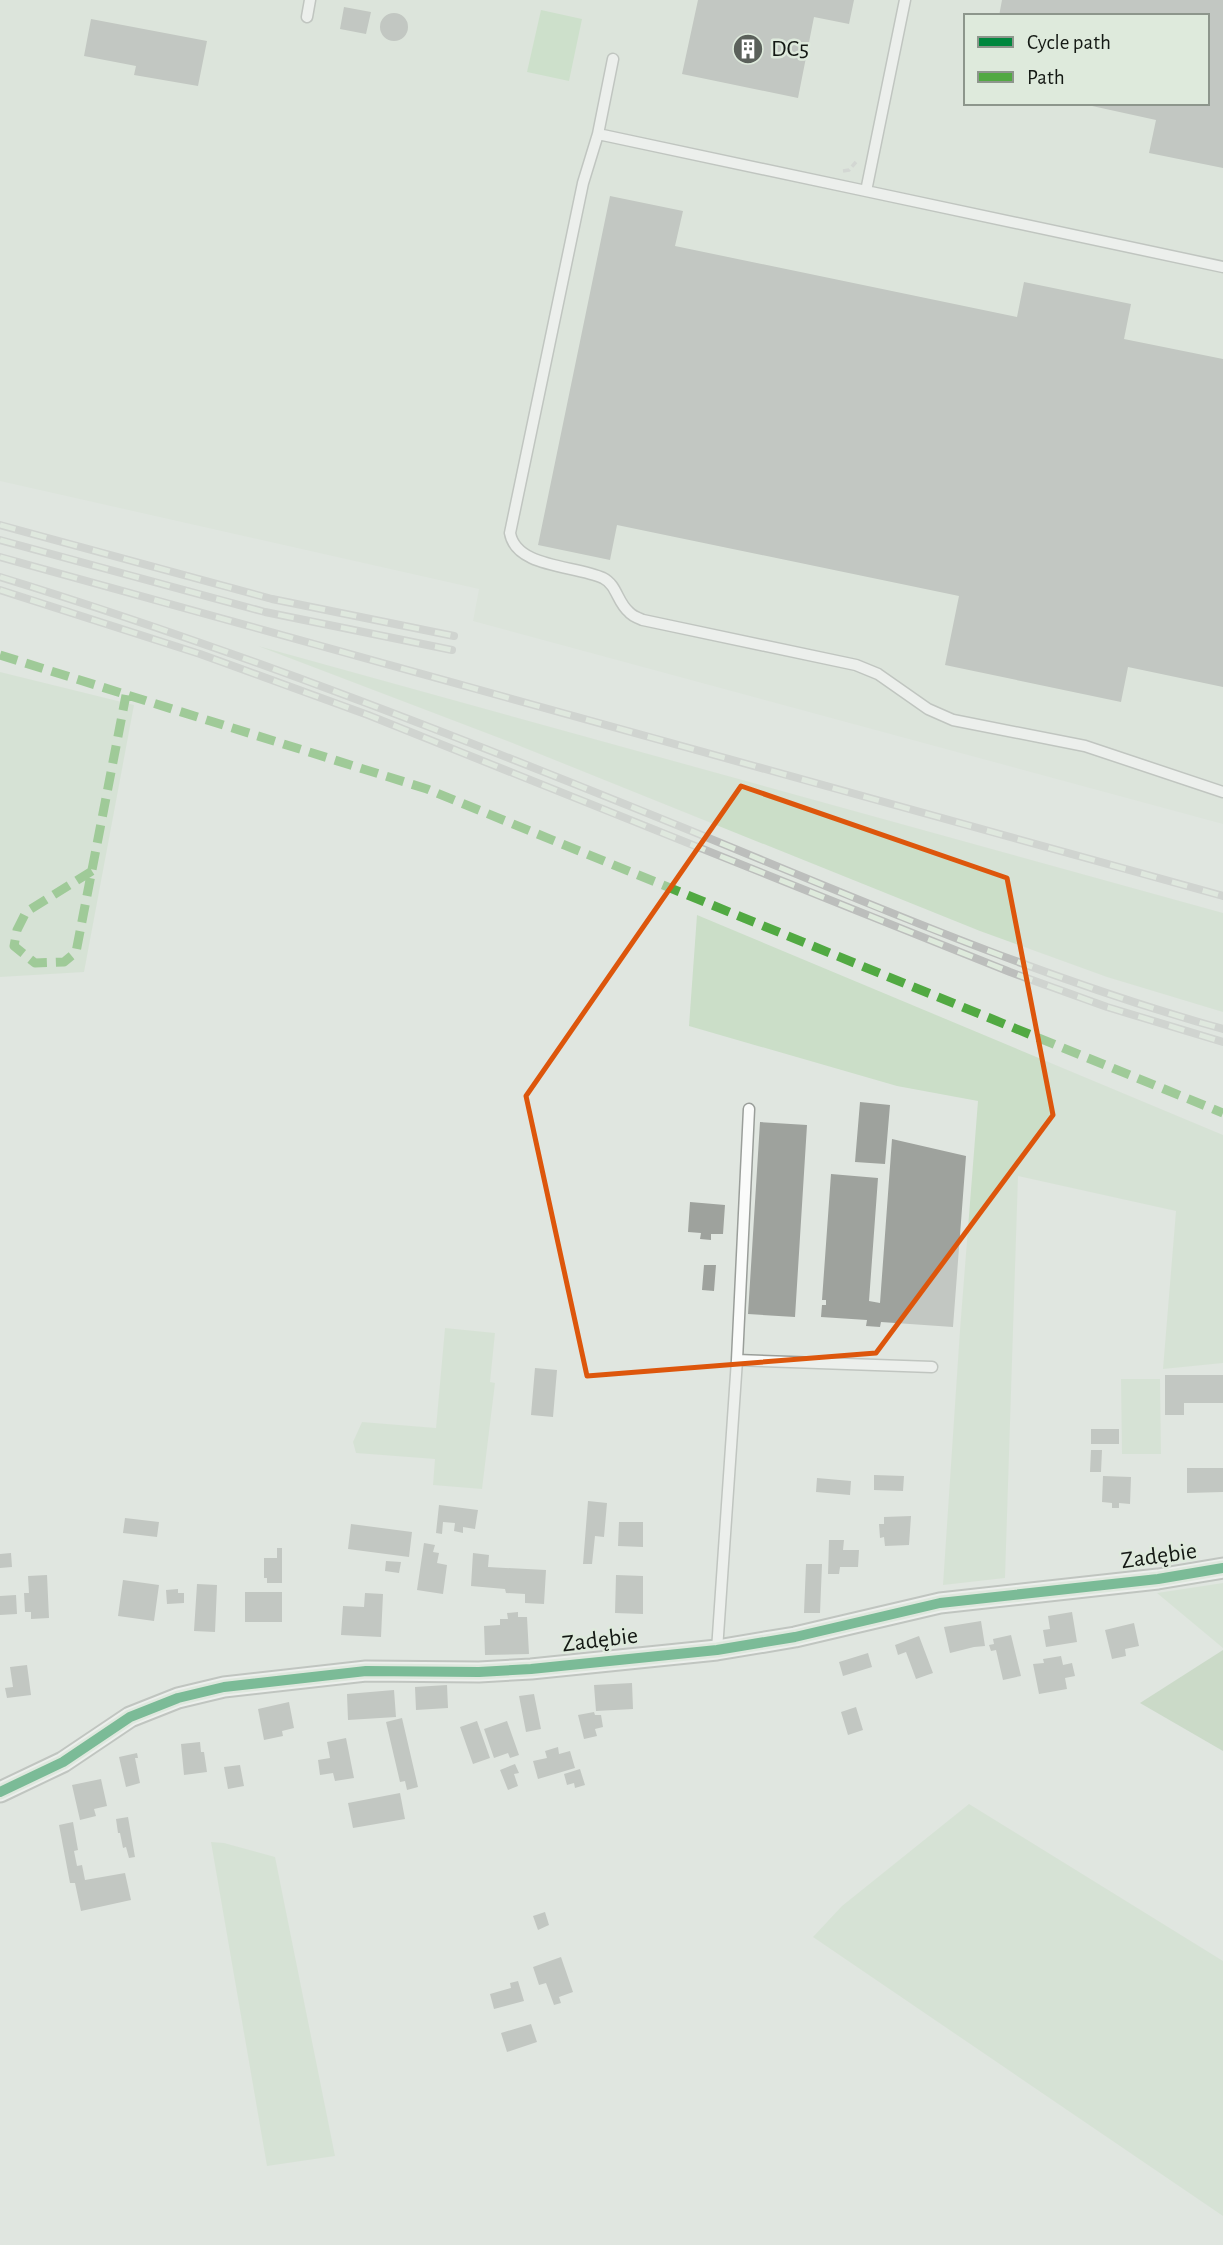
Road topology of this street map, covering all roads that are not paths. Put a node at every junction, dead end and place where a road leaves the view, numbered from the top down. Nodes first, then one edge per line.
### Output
1 (310, 0) edge
2 (905, 0) edge
3 (307, 17) dead end
4 (613, 59) dead end
5 (598, 134) junction
6 (866, 191) junction
7 (1223, 267) edge
8 (1223, 792) edge
9 (749, 1109) dead end
10 (737, 1360) junction
11 (932, 1367) dead end
12 (1223, 1569) edge
13 (717, 1650) junction
14 (0, 1792) edge

1 - 3 lane
2 - 6 lane
4 - 5 lane
5 - 6 lane
5 - 8 lane
6 - 7 lane
9 - 10 lane
10 - 11 lane
10 - 13 lane
12 - 13 street, Zadębie
13 - 14 street, Zadębie

